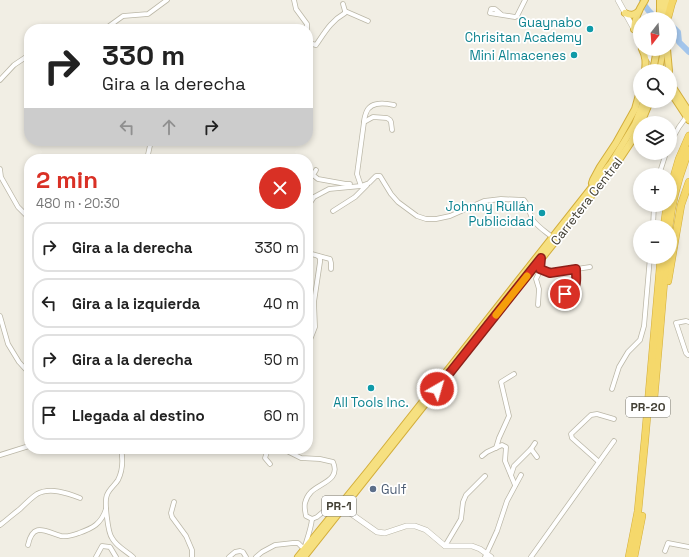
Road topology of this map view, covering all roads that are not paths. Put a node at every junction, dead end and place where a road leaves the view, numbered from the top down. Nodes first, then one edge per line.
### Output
1 (167, 0) edge
2 (294, 0) edge
3 (525, 0) edge
4 (618, 0) edge
5 (645, 0) edge
6 (660, 0) edge
7 (666, 0) edge
8 (673, 0) edge
9 (343, 4) dead end
10 (345, 11) junction
11 (638, 12) edge
12 (662, 12) edge
13 (664, 12) edge
14 (667, 12) edge
15 (626, 13) junction
16 (633, 14) edge
17 (502, 15) dead end
18 (368, 21) dead end
19 (112, 24) edge
20 (307, 24) edge
21 (633, 27) edge
22 (313, 44) edge
23 (24, 58) edge
24 (0, 80) edge
25 (677, 98) edge
26 (678, 103) edge
27 (394, 105) dead end
28 (635, 108) edge
29 (641, 108) edge
30 (688, 116) edge
31 (364, 122) junction
32 (392, 130) dead end
33 (677, 131) edge
34 (689, 136) edge
35 (633, 138) edge
36 (687, 147) edge
37 (676, 168) edge
38 (0, 169) edge
39 (316, 170) dead end
40 (1, 178) edge
41 (369, 183) junction
42 (688, 184) edge
43 (361, 185) junction
44 (591, 188) junction
45 (313, 198) edge
46 (333, 211) dead end
47 (24, 213) edge
48 (670, 220) edge
49 (552, 237) junction
50 (313, 254) edge
51 (318, 256) junction
52 (541, 258) junction
53 (649, 264) edge
54 (660, 264) edge
55 (665, 264) edge
56 (590, 267) dead end
57 (330, 269) dead end
58 (540, 269) junction
59 (576, 269) junction
60 (556, 300) dead end
61 (538, 305) dead end
62 (0, 316) edge
63 (689, 322) edge
64 (313, 332) edge
65 (659, 341) junction
66 (689, 355) edge
67 (24, 367) edge
68 (514, 374) dead end
69 (612, 388) dead end
70 (614, 419) dead end
71 (614, 441) dead end
72 (534, 443) dead end
73 (24, 448) edge
74 (496, 448) junction
75 (530, 449) junction
76 (122, 454) edge
77 (266, 454) edge
78 (293, 454) edge
79 (0, 455) edge
80 (482, 456) dead end
81 (537, 458) dead end
82 (599, 462) junction
83 (270, 464) dead end
84 (521, 475) dead end
85 (486, 476) dead end
86 (511, 476) junction
87 (515, 485) junction
88 (80, 498) dead end
89 (174, 502) dead end
90 (341, 507) junction
91 (106, 509) junction
92 (312, 519) junction
93 (0, 525) edge
94 (28, 545) dead end
95 (445, 546) junction
96 (689, 547) edge
97 (304, 549) junction
98 (665, 551) dead end
99 (485, 555) edge
100 (96, 557) edge
101 (116, 557) edge
102 (133, 557) edge
103 (192, 557) edge
104 (229, 557) edge
105 (246, 557) edge
106 (256, 557) edge
107 (298, 557) edge
108 (304, 557) edge
109 (491, 557) edge
110 (531, 557) edge
111 (629, 557) edge
112 (634, 557) edge

1 - 19 street
2 - 20 street
3 - 17 street
4 - 15 street
5 - 11 highway
6 - 12 highway
7 - 13 highway
8 - 14 highway
9 - 10 street
10 - 18 street
10 - 22 street
15 - 16 highway
15 - 21 street
23 - 24 street
25 - 30 highway
26 - 30 highway
27 - 31 street
28 - 44 highway
29 - 44 highway, Carretera Central / PR-1
30 - 33 street
31 - 32 street
31 - 43 street
34 - 36 highway
35 - 52 highway, Carretera Central / PR-1
36 - 37 highway
36 - 48 highway
38 - 40 street
39 - 43 street
40 - 47 street
41 - 43 street
41 - 46 street
41 - 49 street
42 - 65 highway
43 - 45 street
44 - 49 highway, Carretera Central / PR-1
49 - 90 highway, Carretera Central / PR-1
50 - 51 street
51 - 57 street
51 - 64 street
52 - 58 street
52 - 90 highway, Carretera Central / PR-1
53 - 69 street
54 - 111 highway, PR-20
55 - 65 highway, PR-20
56 - 59 street
58 - 59 street
58 - 61 street
59 - 60 street
62 - 67 street
63 - 66 street
65 - 112 highway, PR-20
68 - 74 street
70 - 82 street
71 - 82 street
72 - 75 street
73 - 79 street
74 - 80 street
74 - 86 street
75 - 81 street
75 - 86 street
76 - 91 street
77 - 83 street
78 - 92 street
82 - 110 street
84 - 87 street
85 - 95 street
86 - 87 street
87 - 99 street
88 - 93 street
89 - 103 street
90 - 92 street
90 - 95 street
90 - 97 highway, Carretera Central / PR-1
90 - 108 highway, Carretera Central / PR-1
91 - 94 street
91 - 102 street
92 - 97 street
95 - 99 street
96 - 98 street
97 - 106 street
97 - 107 highway, Carretera Central / PR-1
99 - 109 street
100 - 101 street
104 - 105 street

